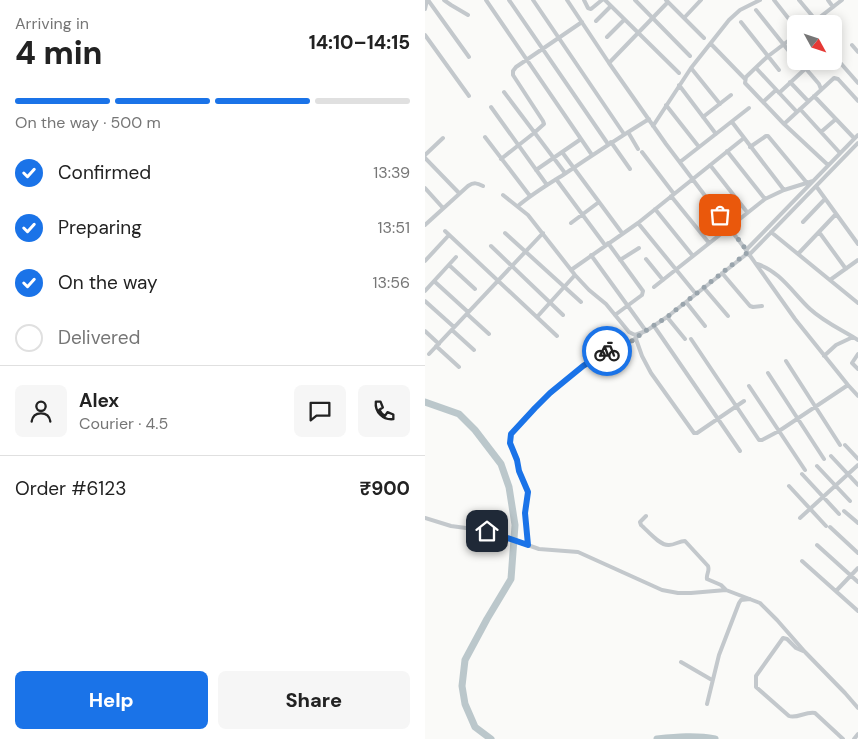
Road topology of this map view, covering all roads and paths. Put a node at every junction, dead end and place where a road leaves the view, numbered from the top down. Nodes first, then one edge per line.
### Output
1 (428, 0) edge
2 (445, 0) edge
3 (486, 0) edge
4 (509, 0) edge
5 (533, 0) edge
6 (567, 0) edge
7 (584, 0) edge
8 (603, 0) edge
9 (635, 0) edge
10 (774, 0) edge
11 (799, 0) edge
12 (828, 0) edge
13 (842, 0) edge
14 (667, 1) edge
15 (698, 1) edge
16 (757, 1) edge
17 (611, 6) junction
18 (833, 7) junction
19 (425, 8) edge
20 (756, 10) dead end
21 (468, 15) dead end
22 (811, 15) edge
23 (824, 15) edge
24 (787, 17) edge
25 (653, 18) junction
26 (684, 18) junction
27 (624, 20) junction
28 (596, 21) dead end
29 (582, 22) junction
30 (741, 22) dead end
31 (638, 33) junction
32 (425, 35) edge
33 (607, 36) dead end
34 (559, 38) junction
35 (704, 38) dead end
36 (787, 42) edge
37 (711, 44) junction
38 (784, 44) junction
39 (852, 45) dead end
40 (787, 48) edge
41 (543, 49) junction
42 (858, 52) edge
43 (690, 56) dead end
44 (469, 57) dead end
45 (767, 57) junction
46 (527, 60) junction
47 (609, 63) junction
48 (843, 66) edge
49 (691, 68) junction
50 (756, 68) junction
51 (779, 70) dead end
52 (848, 72) junction
53 (679, 73) dead end
54 (745, 79) junction
55 (839, 79) junction
56 (790, 82) junction
57 (858, 83) edge
58 (679, 85) junction
59 (821, 89) junction
60 (777, 91) junction
61 (504, 92) dead end
62 (731, 95) dead end
63 (469, 96) dead end
64 (814, 96) junction
65 (808, 101) junction
66 (858, 101) edge
67 (763, 102) junction
68 (720, 104) junction
69 (666, 105) junction
70 (491, 107) dead end
71 (749, 108) dead end
72 (798, 111) junction
73 (703, 117) junction
74 (836, 118) junction
75 (649, 119) junction
76 (731, 122) junction
77 (784, 124) junction
78 (653, 126) junction
79 (821, 132) junction
80 (534, 133) junction
81 (626, 133) junction
82 (716, 134) junction
83 (858, 135) edge
84 (485, 137) dead end
85 (443, 138) dead end
86 (744, 138) junction
87 (854, 138) junction
88 (581, 139) junction
89 (610, 143) junction
90 (858, 143) edge
91 (518, 145) junction
92 (699, 147) junction
93 (751, 147) junction
94 (727, 151) junction
95 (562, 152) junction
96 (840, 153) junction
97 (592, 155) junction
98 (425, 156) edge
99 (501, 158) junction
100 (553, 158) junction
101 (680, 162) junction
102 (709, 165) junction
103 (828, 166) junction
104 (573, 168) junction
105 (630, 169) dead end
106 (537, 170) junction
107 (565, 173) junction
108 (693, 178) junction
109 (556, 179) junction
110 (813, 181) junction
111 (807, 183) junction
112 (547, 185) junction
113 (483, 186) dead end
114 (816, 186) junction
115 (425, 188) edge
116 (784, 190) junction
117 (459, 194) junction
118 (503, 195) dead end
119 (673, 195) junction
120 (529, 196) junction
121 (765, 199) junction
122 (825, 199) junction
123 (599, 202) junction
124 (519, 205) junction
125 (443, 208) junction
126 (655, 209) junction
127 (747, 212) junction
128 (836, 214) junction
129 (583, 215) junction
130 (426, 222) edge
131 (638, 222) junction
132 (803, 222) dead end
133 (571, 223) dead end
134 (729, 227) junction
135 (445, 231) dead end
136 (771, 232) junction
137 (819, 232) junction
138 (505, 233) dead end
139 (543, 233) junction
140 (622, 234) junction
141 (449, 235) junction
142 (709, 243) junction
143 (607, 244) junction
144 (858, 244) edge
145 (491, 246) dead end
146 (639, 248) dead end
147 (526, 252) junction
148 (748, 252) junction
149 (798, 254) junction
150 (427, 255) edge
151 (591, 255) junction
152 (693, 256) junction
153 (456, 257) dead end
154 (646, 259) dead end
155 (621, 260) junction
156 (425, 261) edge
157 (856, 261) edge
158 (756, 264) junction
159 (449, 265) junction
160 (512, 266) junction
161 (858, 268) edge
162 (846, 269) junction
163 (571, 270) junction
164 (675, 270) junction
165 (723, 273) junction
166 (575, 275) junction
167 (435, 280) junction
168 (663, 280) junction
169 (830, 280) junction
170 (498, 281) junction
171 (427, 285) edge
172 (565, 287) junction
173 (654, 287) dead end
174 (704, 288) junction
175 (475, 289) dead end
176 (425, 291) edge
177 (696, 294) junction
178 (425, 301) edge
179 (550, 302) junction
180 (581, 302) dead end
181 (686, 302) junction
182 (858, 303) edge
183 (627, 306) junction
184 (762, 306) dead end
185 (468, 313) junction
186 (563, 315) dead end
187 (615, 315) junction
188 (728, 316) dead end
189 (537, 317) junction
190 (667, 317) junction
191 (654, 326) junction
192 (705, 326) dead end
193 (453, 329) junction
194 (425, 331) edge
195 (644, 332) junction
196 (489, 334) dead end
197 (557, 336) dead end
198 (853, 337) junction
199 (685, 339) dead end
200 (691, 339) dead end
201 (634, 340) junction
202 (858, 340) edge
203 (438, 345) junction
204 (474, 350) dead end
205 (429, 354) dead end
206 (858, 354) edge
207 (824, 356) junction
208 (786, 361) dead end
209 (459, 367) dead end
210 (858, 369) edge
211 (768, 373) dead end
212 (848, 385) junction
213 (749, 386) dead end
214 (858, 396) edge
215 (744, 401) dead end
216 (815, 406) junction
217 (736, 407) junction
218 (718, 418) junction
219 (797, 419) junction
220 (779, 431) junction
221 (740, 451) dead end
222 (831, 456) dead end
223 (824, 459) dead end
224 (858, 459) edge
225 (817, 466) dead end
226 (858, 466) edge
227 (805, 470) dead end
228 (802, 474) dead end
229 (848, 474) junction
230 (858, 485) edge
231 (789, 486) dead end
232 (835, 486) junction
233 (822, 498) junction
234 (850, 501) dead end
235 (810, 509) junction
236 (844, 511) dead end
237 (839, 514) dead end
238 (646, 516) dead end
239 (425, 518) edge
240 (800, 518) dead end
241 (858, 524) edge
242 (527, 545) junction
243 (817, 545) dead end
244 (858, 553) edge
245 (802, 561) dead end
246 (858, 568) edge
247 (851, 575) junction
248 (858, 582) edge
249 (726, 590) junction
250 (836, 592) junction
251 (750, 599) junction
252 (858, 611) edge
253 (805, 652) junction
254 (681, 662) dead end
255 (712, 680) junction
256 (707, 704) dead end
257 (858, 708) edge
258 (858, 734) edge
259 (843, 739) edge
260 (853, 739) edge

1 - 19 street
1 - 44 street
2 - 21 street
3 - 46 street
4 - 41 street
5 - 34 street
6 - 29 street
7 - 8 street
8 - 17 street
9 - 25 street
10 - 24 street
11 - 22 street
12 - 18 street
13 - 18 street
14 - 25 street
14 - 26 street
15 - 26 street
16 - 37 street
17 - 27 street
17 - 28 street
18 - 23 street
20 - 38 street
25 - 31 street
25 - 43 street
26 - 35 street
27 - 31 street
27 - 33 street
29 - 34 street
29 - 47 street
30 - 45 street
31 - 47 street
31 - 53 street
32 - 63 street
34 - 41 street
34 - 81 street
36 - 38 street
37 - 49 street
37 - 54 street
38 - 40 street
38 - 45 street
39 - 42 street
41 - 46 street
41 - 89 street
45 - 50 street
45 - 51 street
46 - 80 street
46 - 88 street
47 - 75 street
48 - 52 street
49 - 58 street
49 - 68 street
50 - 54 street
50 - 60 street
52 - 55 street
52 - 57 street
54 - 67 street
55 - 59 street
55 - 66 street
56 - 59 street
56 - 60 street
56 - 65 street
58 - 69 street
58 - 73 street
59 - 64 street
60 - 67 street
60 - 72 street
61 - 80 street
62 - 68 street
64 - 65 street
64 - 74 street
65 - 72 street
67 - 77 street
68 - 73 street
69 - 78 street
69 - 92 street
70 - 91 street
71 - 76 street
72 - 77 street
72 - 79 street
73 - 82 street
74 - 79 street
74 - 87 street
75 - 78 street
75 - 81 street
76 - 82 street
76 - 86 street
77 - 103 street
78 - 101 street
79 - 96 street
80 - 91 street
80 - 100 street
81 - 89 street
81 - 119 street
82 - 92 street
83 - 87 street
84 - 99 street
85 - 98 street
86 - 93 street
86 - 94 street
87 - 96 street
88 - 95 street
88 - 97 street
89 - 97 street
89 - 105 street
90 - 114 street
91 - 99 street
91 - 106 street
92 - 101 street
93 - 111 street
93 - 116 street
94 - 102 street
94 - 121 street
95 - 100 street
95 - 104 street
96 - 103 street
97 - 104 street
98 - 117 street
99 - 120 street
100 - 106 street
100 - 107 street
101 - 108 street
102 - 108 street
102 - 127 street
103 - 110 street
104 - 107 street
104 - 123 street
106 - 112 street
107 - 109 street
108 - 119 street
108 - 134 street
109 - 112 street
109 - 129 street
110 - 111 street
110 - 148 street
111 - 116 street
112 - 120 street
113 - 117 street
114 - 122 street
114 - 136 street
115 - 125 street
116 - 121 street
117 - 125 street
118 - 124 street
119 - 126 street
119 - 142 street
120 - 124 street
121 - 127 street
122 - 128 street
122 - 132 street
123 - 129 street
123 - 140 street
124 - 139 street
125 - 130 street
126 - 131 street
126 - 152 street
127 - 134 street
128 - 137 street
128 - 144 street
129 - 133 street
129 - 143 street
131 - 140 street
131 - 164 street
134 - 142 street
134 - 148 street
135 - 141 street
136 - 148 street
136 - 149 street
137 - 149 street
137 - 162 street
138 - 147 street
139 - 147 street
139 - 163 street
140 - 143 street
141 - 150 street
141 - 170 street
142 - 152 street
143 - 151 street
143 - 155 street
145 - 160 street
146 - 155 street
147 - 160 street
147 - 172 street
148 - 158 street
148 - 165 street
149 - 169 street
150 - 156 street
151 - 163 street
151 - 183 street
152 - 164 street
153 - 159 street
154 - 168 street
155 - 183 street
157 - 161 street
157 - 162 street
158 - 198 street
158 - 207 street
159 - 167 street
159 - 175 street
160 - 170 street
160 - 179 street
162 - 169 street
163 - 166 street
164 - 168 street
164 - 177 street
165 - 174 street
165 - 184 street
166 - 172 street
166 - 187 street
167 - 171 street
167 - 185 street
168 - 173 street
169 - 182 street
170 - 185 street
170 - 189 street
171 - 176 street
172 - 179 street
172 - 180 street
174 - 177 street
174 - 188 street
177 - 181 street
178 - 193 street
179 - 186 street
179 - 189 street
181 - 190 street
181 - 192 street
183 - 187 street
183 - 195 street
185 - 193 street
185 - 196 street
187 - 195 street
189 - 197 street
190 - 191 street
190 - 199 street
191 - 195 street
191 - 218 street
193 - 203 street
193 - 204 street
194 - 203 street
195 - 201 street
198 - 202 street
198 - 207 street
200 - 217 street
201 - 218 street
201 - 242 street
203 - 205 street
203 - 209 street
206 - 210 street
207 - 212 street
208 - 216 street
211 - 219 street
212 - 214 street
212 - 216 street
213 - 220 street
215 - 217 street
216 - 219 street
216 - 224 street
217 - 218 street
217 - 220 street
218 - 221 street
219 - 220 street
219 - 223 street
220 - 227 street
222 - 229 street
225 - 232 street
226 - 229 street
228 - 233 street
229 - 230 street
229 - 232 street
231 - 235 street
232 - 233 street
232 - 234 street
233 - 235 street
233 - 237 street
235 - 240 street
235 - 244 street
236 - 241 street
238 - 249 street
239 - 242 street
242 - 249 street
243 - 247 street
245 - 250 street
246 - 247 street
247 - 248 street
247 - 250 street
249 - 251 street
250 - 252 street
251 - 253 street
251 - 255 street
253 - 257 street
253 - 259 street
254 - 255 street
255 - 256 street
258 - 260 street

